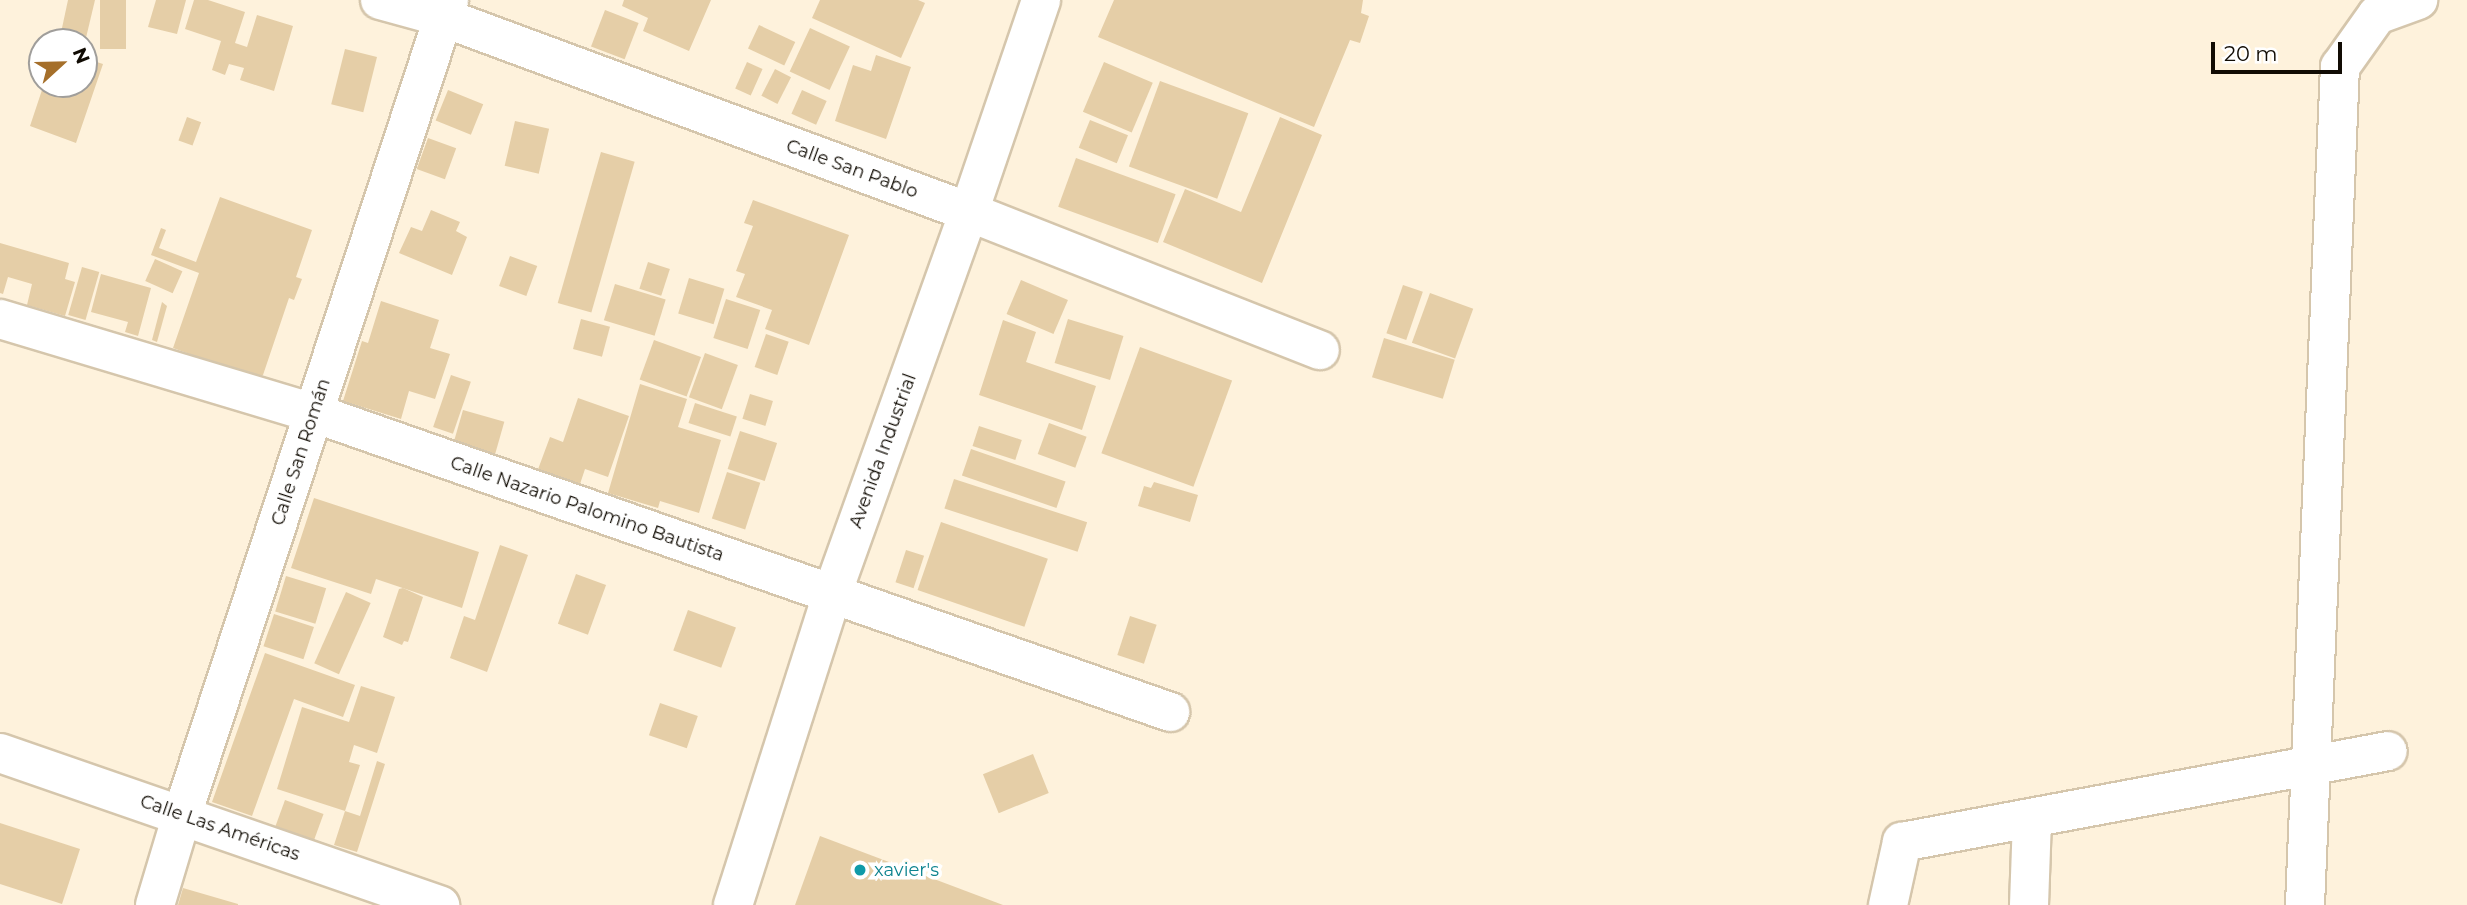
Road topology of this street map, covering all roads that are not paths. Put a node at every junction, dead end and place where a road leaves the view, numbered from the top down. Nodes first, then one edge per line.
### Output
1 (380, 0) edge
2 (1041, 0) edge
3 (2418, 0) edge
4 (445, 9) edge
5 (969, 212) junction
6 (0, 319) edge
7 (1320, 350) dead end
8 (314, 413) junction
9 (832, 594) junction
10 (1170, 712) dead end
11 (2388, 751) dead end
12 (0, 753) edge
13 (2311, 766) junction
14 (61, 773) junction
15 (0, 784) edge
16 (182, 815) junction
17 (2032, 818) junction
18 (155, 905) edge
19 (440, 905) edge
20 (733, 905) edge
21 (1888, 905) edge
22 (2029, 905) edge
23 (2305, 905) edge

1 - 4 street, Calle San Pablo
2 - 5 street, Avenida Industrial
3 - 13 street
4 - 5 street, Calle San Pablo
4 - 8 street, Calle San Román
5 - 7 street, Calle San Pablo
5 - 9 street, Avenida Industrial
6 - 8 street, Calle Nazario Palomino Bautista
8 - 9 street, Calle Nazario Palomino Bautista
8 - 16 street, Calle San Román
9 - 10 street, Calle Nazario Palomino Bautista
9 - 20 street, Avenida Industrial
11 - 13 street
12 - 14 street, Calle Las Américas
13 - 17 street
13 - 23 street
14 - 15 street
14 - 16 street, Calle Las Américas
16 - 18 street, Calle San Román
16 - 19 street, Calle Las Américas
17 - 21 street
17 - 22 street

